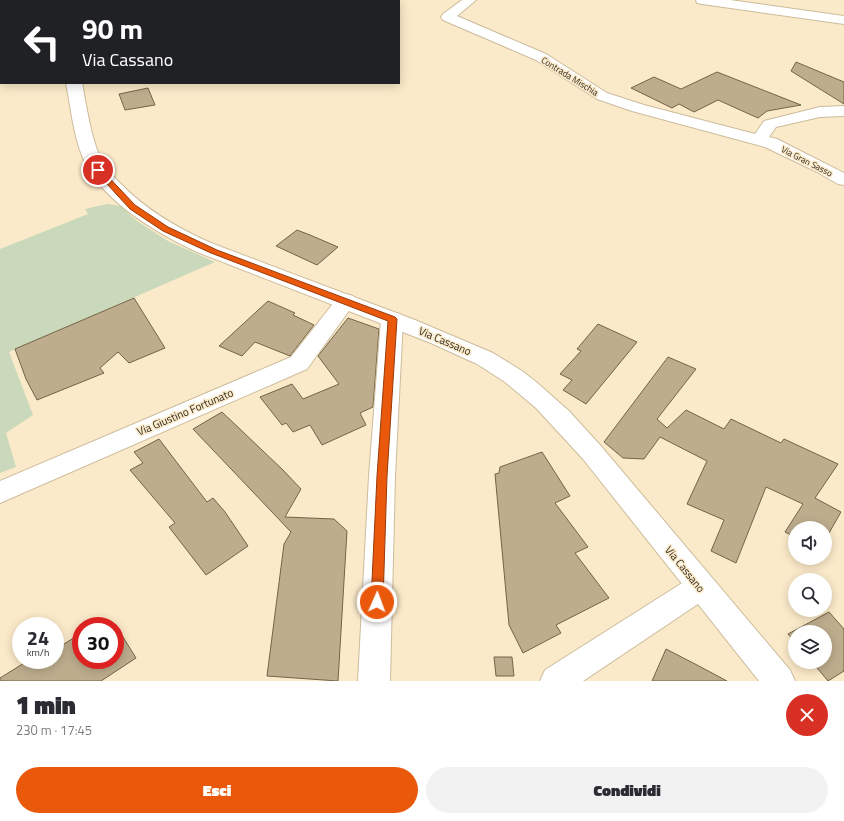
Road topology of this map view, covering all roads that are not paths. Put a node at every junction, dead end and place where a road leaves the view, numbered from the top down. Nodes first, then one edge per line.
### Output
1 (470, 0) edge
2 (702, 0) edge
3 (844, 20) edge
4 (74, 84) edge
5 (844, 111) edge
6 (765, 141) junction
7 (844, 180) edge
8 (346, 301) junction
9 (392, 319) junction
10 (0, 492) edge
11 (700, 587) junction
12 (374, 681) edge
13 (556, 681) edge
14 (779, 681) edge

1 - 6 street, Contrada Mischia
2 - 3 street
4 - 8 street, Via Cassano
5 - 6 street
6 - 7 street, Via Gran Sasso
8 - 9 street, Via Cassano
8 - 10 street, Via Giustino Fortunato
9 - 11 street, Via Cassano
9 - 12 street
11 - 13 street
11 - 14 street, Via Cassano

